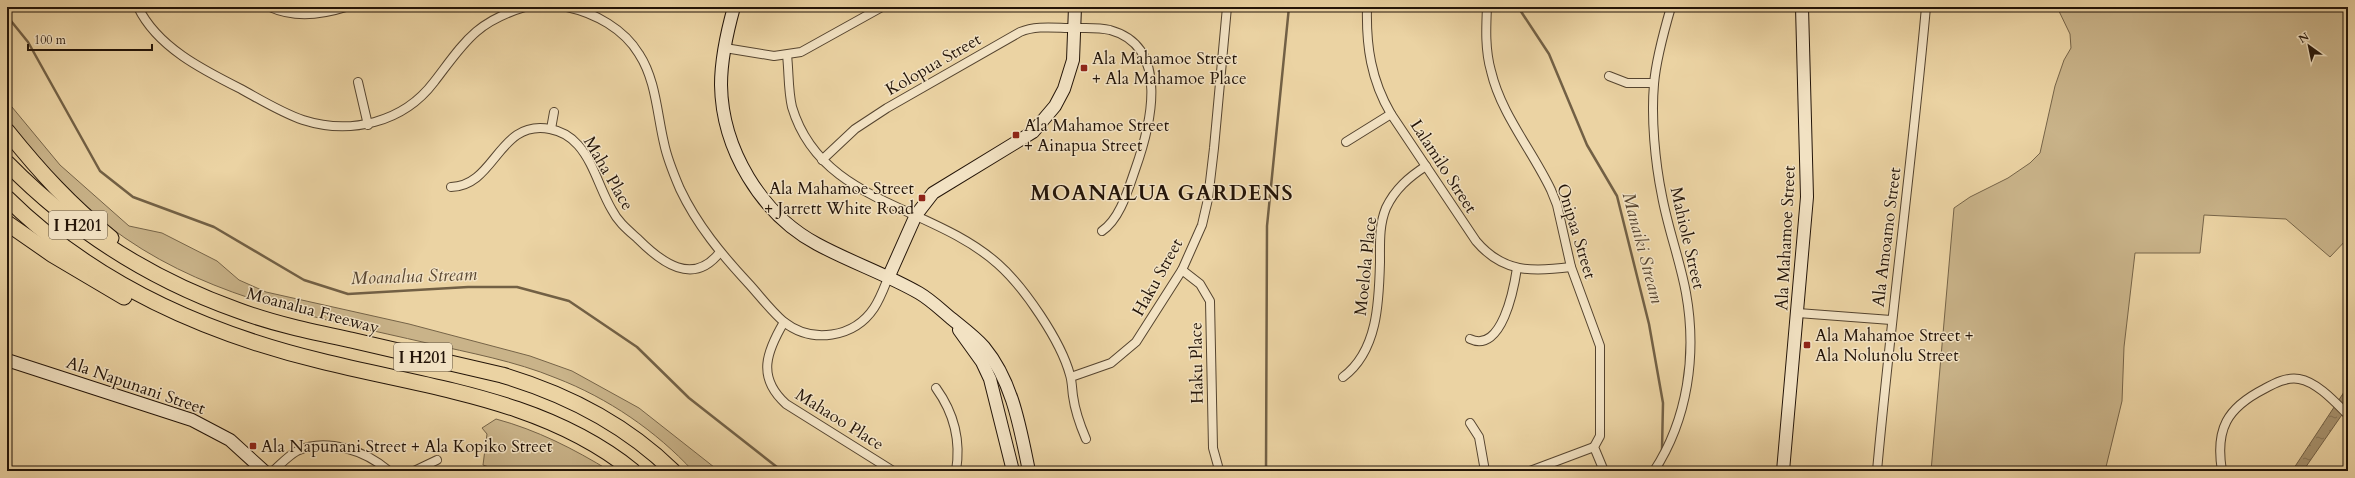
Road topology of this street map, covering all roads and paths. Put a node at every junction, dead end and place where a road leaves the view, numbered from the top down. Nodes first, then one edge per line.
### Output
1 (138, 7) edge
2 (270, 7) edge
3 (346, 7) edge
4 (525, 7) edge
5 (567, 7) edge
6 (725, 7) edge
7 (734, 7) edge
8 (741, 7) edge
9 (882, 7) edge
10 (1075, 7) edge
11 (1227, 7) edge
12 (1367, 7) edge
13 (1487, 7) edge
14 (1671, 7) edge
15 (1802, 7) edge
16 (1926, 7) edge
17 (1074, 28) junction
18 (725, 46) junction
19 (786, 55) junction
20 (1609, 76) dead end
21 (358, 82) dead end
22 (1654, 83) junction
23 (554, 112) dead end
24 (1391, 114) junction
25 (368, 125) junction
26 (550, 129) junction
27 (7, 131) edge
28 (1346, 142) dead end
29 (822, 160) junction
30 (7, 163) edge
31 (1426, 166) junction
32 (451, 187) dead end
33 (7, 198) edge
34 (916, 215) junction
35 (7, 223) edge
36 (1102, 231) dead end
37 (720, 252) junction
38 (1571, 267) junction
39 (1517, 268) junction
40 (1182, 270) junction
41 (157, 276) junction
42 (888, 278) junction
43 (1798, 313) junction
44 (951, 318) junction
45 (1891, 320) junction
46 (784, 322) junction
47 (1470, 339) dead end
48 (255, 344) junction
49 (7, 360) edge
50 (1071, 377) junction
51 (1343, 377) dead end
52 (936, 388) dead end
53 (2347, 413) edge
54 (1470, 423) dead end
55 (1086, 439) dead end
56 (1594, 447) junction
57 (437, 460) dead end
58 (1218, 466) dead end
59 (7, 470) edge
60 (11, 471) edge
61 (264, 471) edge
62 (273, 471) edge
63 (389, 471) edge
64 (414, 471) edge
65 (633, 471) edge
66 (673, 471) edge
67 (893, 471) edge
68 (956, 471) edge
69 (1013, 471) edge
70 (1029, 471) edge
71 (1485, 471) edge
72 (1530, 471) edge
73 (1604, 471) edge
74 (1654, 471) edge
75 (1783, 471) edge
76 (1877, 471) edge
77 (2222, 471) edge

1 - 25 street
2 - 3 street
4 - 25 street
5 - 37 street
6 - 18 street
7 - 18 street
8 - 18 street
9 - 19 street
10 - 17 street
11 - 40 street, Haku Street
12 - 24 street, Lalamilo Street
13 - 38 street, Onipaa Street
14 - 22 street, Mahiole Street
15 - 43 street, Ala Mahamoe Street
16 - 45 street, Ala Amoamo Street
17 - 29 street, Kolopua Street
17 - 34 street
17 - 36 street, Kolopua Street
18 - 19 street
18 - 42 street
19 - 29 street
20 - 22 street
21 - 25 street
22 - 74 street, Mahiole Street
23 - 26 street
24 - 28 street
24 - 31 street, Lalamilo Street
26 - 32 street, Maha Place
26 - 37 street, Maha Place
27 - 41 highway
29 - 34 street
30 - 41 highway, Moanalua Freeway / I H201
31 - 39 street, Lalamilo Street
31 - 51 street, Moelola Place
33 - 48 highway, I H201
34 - 42 street
34 - 50 street
35 - 48 highway
37 - 46 street
38 - 39 street, Lalamilo Street
38 - 56 street, Onipaa Street
39 - 47 street
40 - 50 street, Haku Street
40 - 58 street, Haku Place
41 - 66 highway, Moanalua Freeway / I H201
42 - 44 street
42 - 46 street
43 - 45 street
43 - 75 street, Ala Mahamoe Street
44 - 69 street
44 - 70 street
45 - 76 street, Ala Amoamo Street
46 - 67 street, Mahaoo Place
48 - 65 highway, I H201
49 - 61 street, Ala Napunani Street
50 - 55 street
52 - 68 street
53 - 77 street
54 - 71 street
56 - 72 street
56 - 73 street
57 - 64 street
59 - 60 street
62 - 63 street

